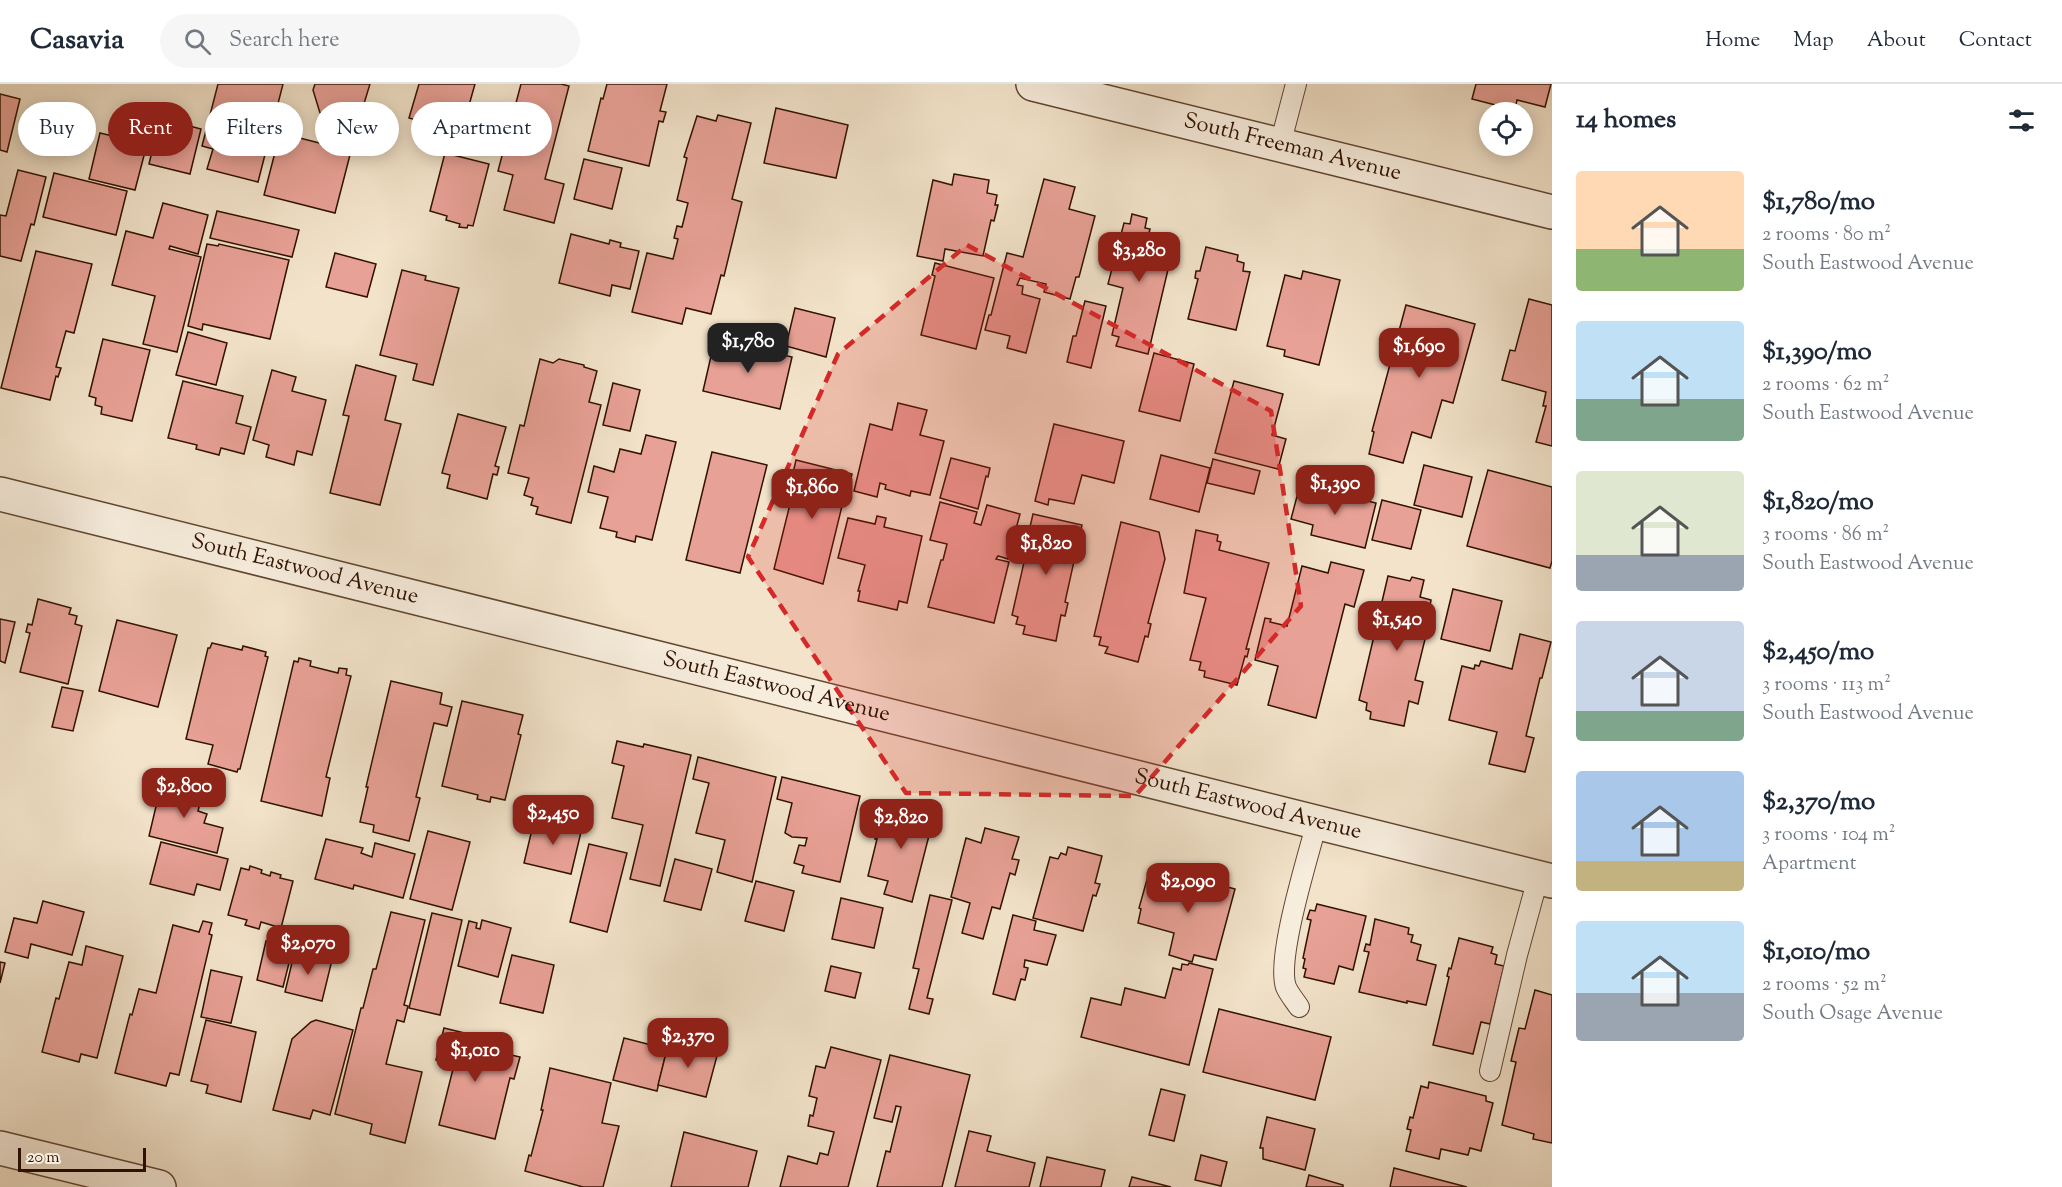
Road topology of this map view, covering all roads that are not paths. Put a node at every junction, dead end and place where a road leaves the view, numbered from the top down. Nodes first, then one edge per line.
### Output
1 (1033, 84) edge
2 (1296, 84) edge
3 (1281, 145) junction
4 (1552, 212) edge
5 (0, 494) edge
6 (1317, 822) junction
7 (1545, 879) edge
8 (1299, 1007) dead end
9 (1490, 1071) dead end
10 (0, 1148) edge
11 (159, 1187) edge

1 - 3 street, South Freeman Avenue
2 - 3 lane
3 - 4 street, South Freeman Avenue
5 - 6 street, South Eastwood Avenue
6 - 7 street, South Eastwood Avenue
6 - 8 lane
7 - 9 lane
10 - 11 street

